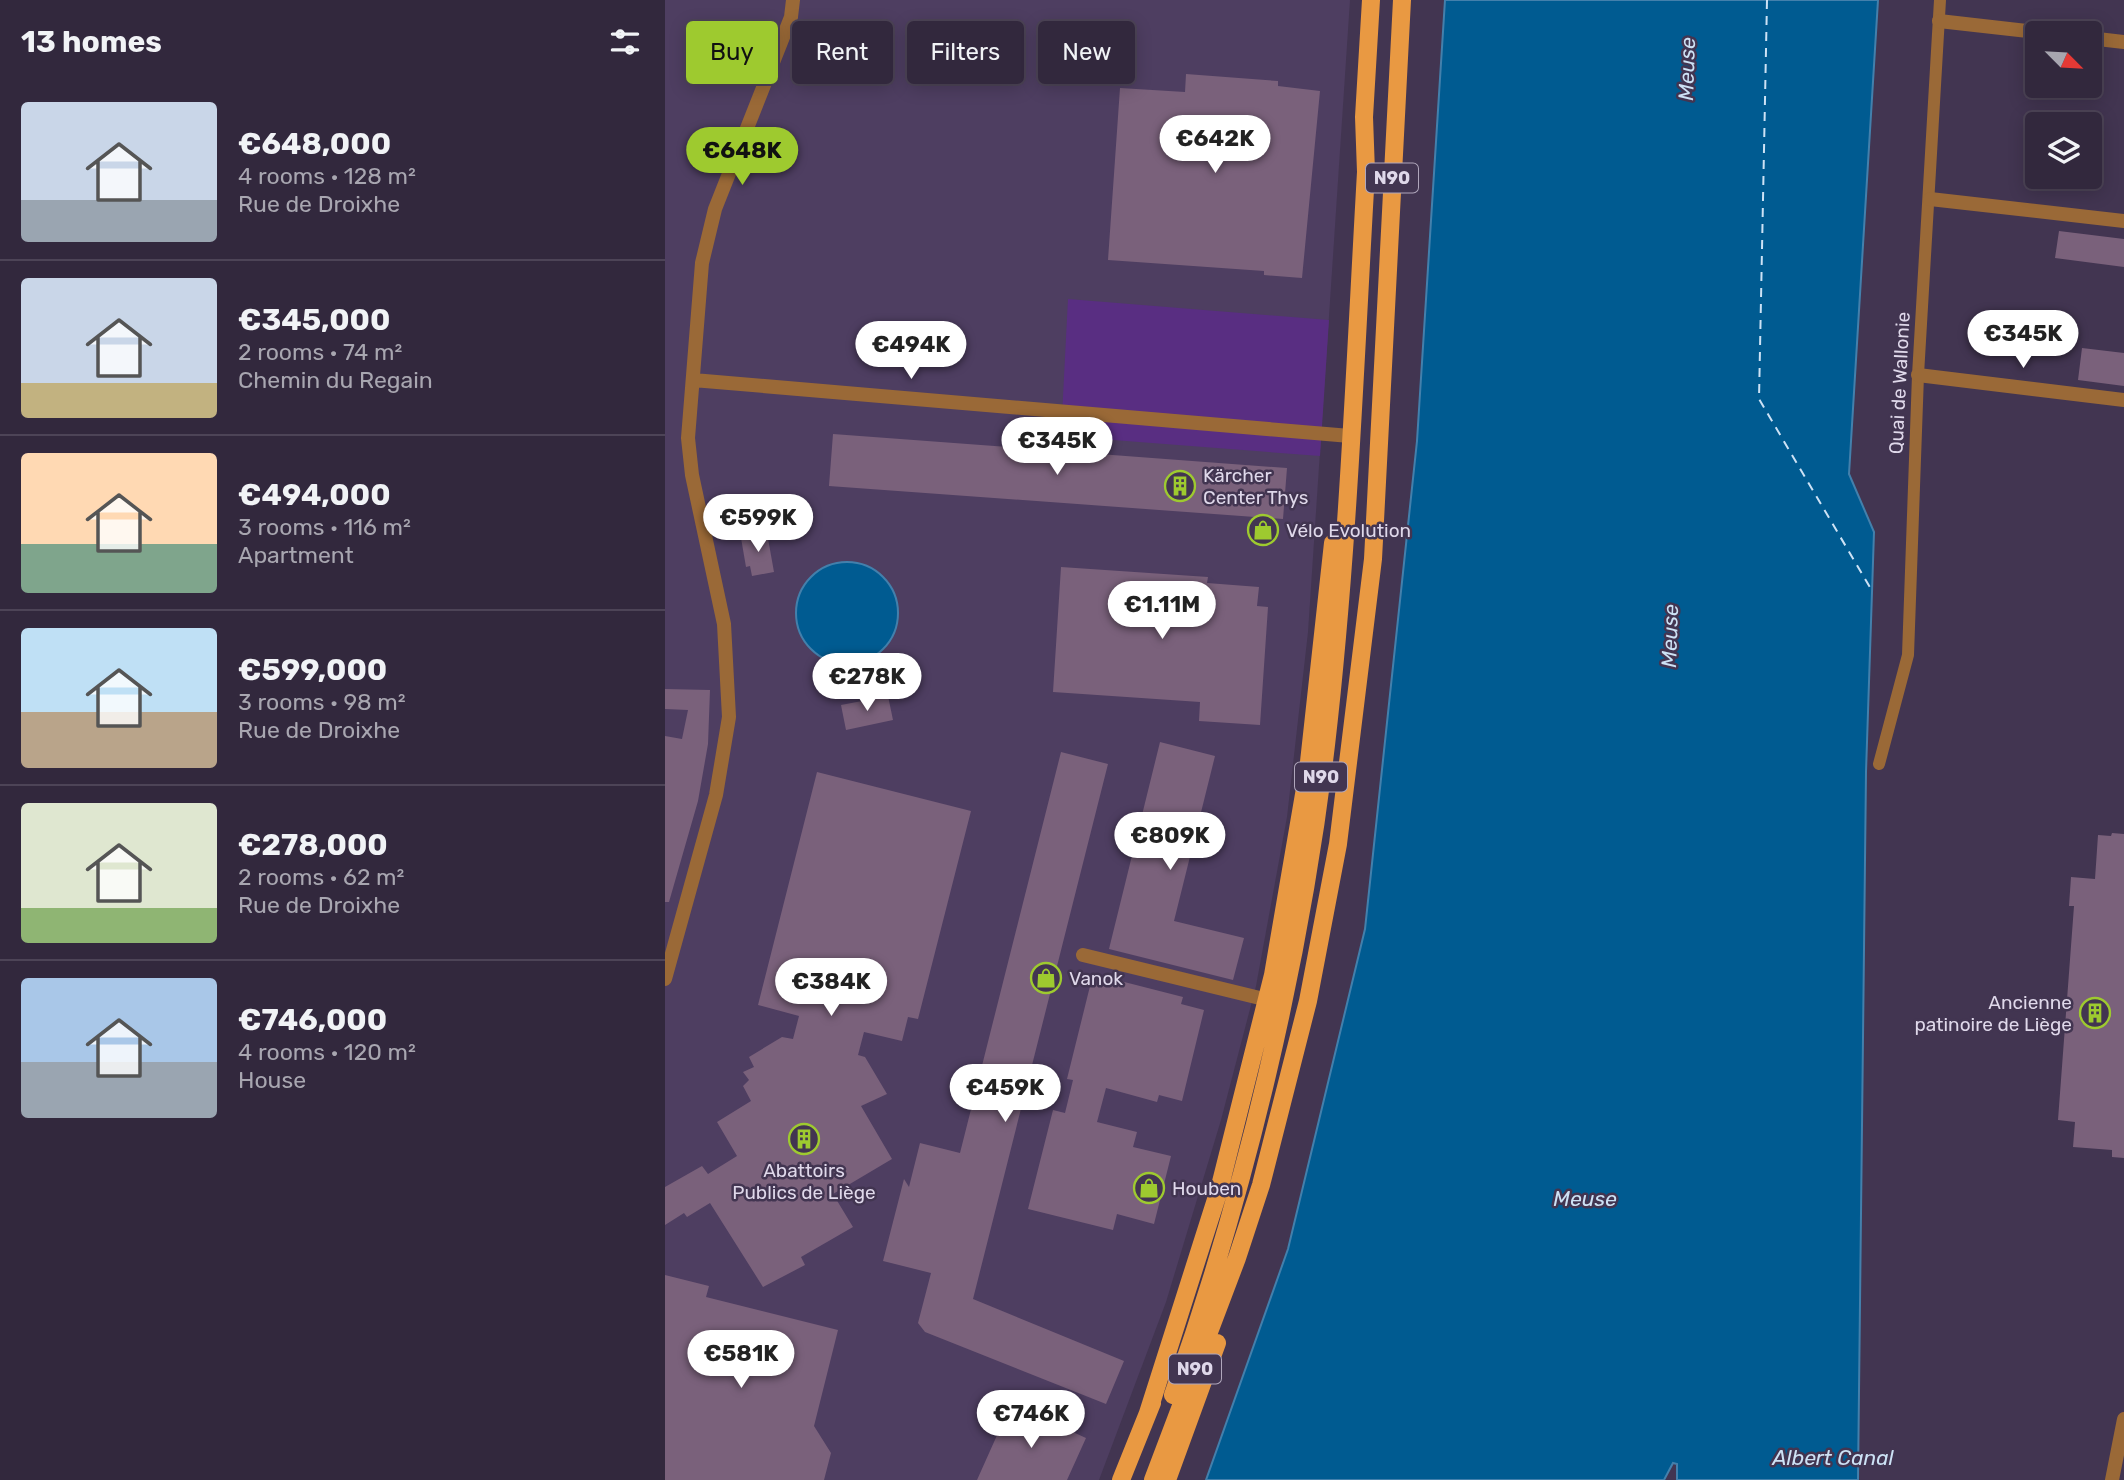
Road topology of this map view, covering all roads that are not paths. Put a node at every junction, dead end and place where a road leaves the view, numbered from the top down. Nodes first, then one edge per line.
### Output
1 (793, 0) edge
2 (1371, 0) edge
3 (1381, 0) edge
4 (1402, 0) edge
5 (1940, 0) edge
6 (1939, 21) junction
7 (2025, 31) edge
8 (2102, 39) edge
9 (2124, 42) edge
10 (1366, 172) junction
11 (1930, 199) junction
12 (2124, 221) edge
13 (1917, 375) junction
14 (693, 380) junction
15 (2124, 400) edge
16 (1350, 436) junction
17 (1345, 510) junction
18 (1367, 612) junction
19 (1879, 764) dead end
20 (1083, 955) dead end
21 (665, 979) edge
22 (1268, 1000) junction
23 (1245, 1158) junction
24 (1237, 1258) junction
25 (1148, 1413) junction
26 (2124, 1419) edge
27 (1121, 1480) edge
28 (1140, 1480) edge
29 (1153, 1480) edge
30 (1167, 1480) edge
31 (2112, 1480) edge

1 - 14 street
2 - 10 main road
3 - 10 main road, N90
4 - 18 main road, N90
5 - 6 street, Quai de Wallonie
6 - 7 street
6 - 11 street, Quai de Wallonie
8 - 9 street
10 - 16 main road, N90
11 - 12 street
11 - 13 street, Quai de Wallonie
13 - 15 street
13 - 19 street, Quai de Wallonie
14 - 16 street
14 - 21 street
16 - 17 main road, N90
16 - 18 main road
17 - 22 main road
17 - 23 main road, N90
18 - 24 main road, N90
20 - 22 street
22 - 25 main road
23 - 25 main road
23 - 28 main road, N90
24 - 29 main road, N90
24 - 30 main road
25 - 27 main road
26 - 31 street

